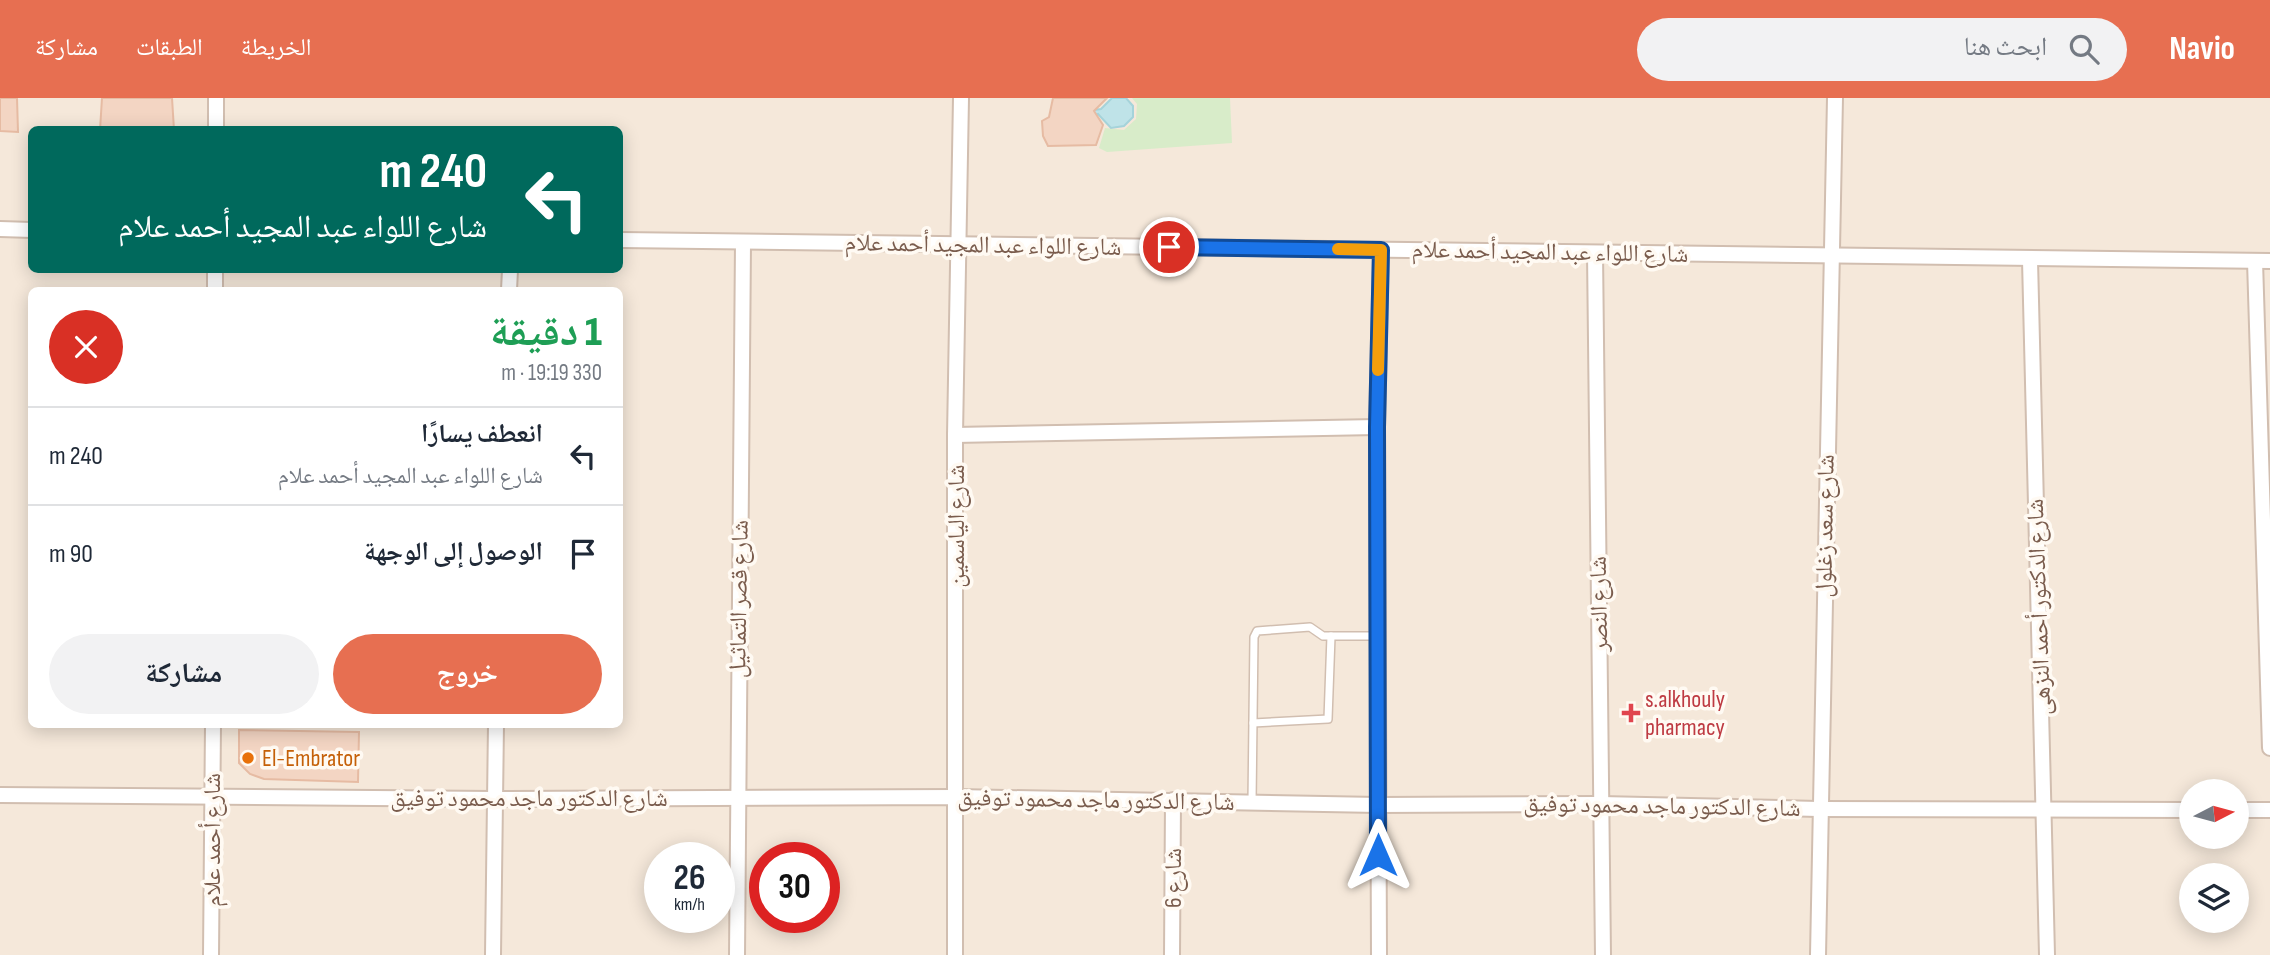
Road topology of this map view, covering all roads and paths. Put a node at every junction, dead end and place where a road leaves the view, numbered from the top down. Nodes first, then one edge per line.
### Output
1 (216, 98) edge
2 (961, 98) edge
3 (1835, 98) edge
4 (216, 126) edge
5 (0, 229) edge
6 (28, 230) edge
7 (623, 240) edge
8 (743, 243) junction
9 (957, 243) junction
10 (1381, 250) junction
11 (1595, 253) junction
12 (1831, 255) junction
13 (2030, 260) junction
14 (2262, 261) edge
15 (1377, 427) junction
16 (955, 435) junction
17 (1331, 636) junction
18 (1378, 636) junction
19 (1253, 723) junction
20 (213, 728) edge
21 (496, 728) edge
22 (2270, 748) edge
23 (0, 795) edge
24 (212, 796) junction
25 (957, 797) junction
26 (737, 798) junction
27 (493, 799) junction
28 (1173, 800) junction
29 (1252, 802) junction
30 (1601, 804) junction
31 (1378, 805) junction
32 (1818, 809) junction
33 (2044, 810) junction
34 (2179, 810) edge
35 (2249, 810) edge
36 (2270, 810) edge
37 (211, 955) edge
38 (493, 955) edge
39 (737, 955) edge
40 (955, 955) edge
41 (1172, 955) edge
42 (1379, 955) edge
43 (1603, 955) edge
44 (1818, 955) edge
45 (2047, 955) edge

1 - 4 street
2 - 9 street, شارع الياسمين
3 - 12 street, شارع سعد زغلول
5 - 6 street
7 - 8 street, شارع اللواء عبد المجيد أحمد علام
8 - 9 street, شارع اللواء عبد المجيد أحمد علام
8 - 26 street, شارع قصر التماثيل
9 - 10 street, شارع اللواء عبد المجيد أحمد علام
9 - 16 street, شارع الياسمين
10 - 11 street, شارع اللواء عبد المجيد أحمد علام
10 - 15 street
11 - 12 street, شارع اللواء عبد المجيد أحمد علام
11 - 30 street, شارع النصر
12 - 13 street, شارع اللواء عبد المجيد أحمد علام
12 - 32 street, شارع سعد زغلول
13 - 14 street, شارع اللواء عبد المجيد أحمد علام
13 - 33 street, شارع الدكتور أحمد النزهى
14 - 22 street
15 - 16 street
15 - 18 street
16 - 25 street, شارع الياسمين
17 - 18 lane
17 - 19 lane
17 - 19 lane
18 - 31 street
19 - 29 lane
20 - 24 street, شارع أحمد علام
21 - 27 street
23 - 24 street, شارع الدكتور ماجد محمود توفيق
24 - 27 street, شارع الدكتور ماجد محمود توفيق
24 - 37 street, شارع أحمد علام
25 - 26 street, شارع الدكتور ماجد محمود توفيق
25 - 28 street, شارع الدكتور ماجد محمود توفيق
25 - 40 street, شارع الياسمين
26 - 27 street, شارع الدكتور ماجد محمود توفيق
26 - 39 street, شارع قصر التماثيل
27 - 38 street
28 - 29 street, شارع الدكتور ماجد محمود توفيق
28 - 41 street, شارع 6
29 - 31 street, شارع الدكتور ماجد محمود توفيق
30 - 31 street, شارع الدكتور ماجد محمود توفيق
30 - 32 street, شارع الدكتور ماجد محمود توفيق
30 - 43 street, شارع النصر
31 - 42 street
32 - 33 street, شارع الدكتور ماجد محمود توفيق
32 - 44 street, شارع سعد زغلول
33 - 34 street, شارع الدكتور ماجد محمود توفيق
33 - 45 street, شارع الدكتور أحمد النزهى
35 - 36 street

